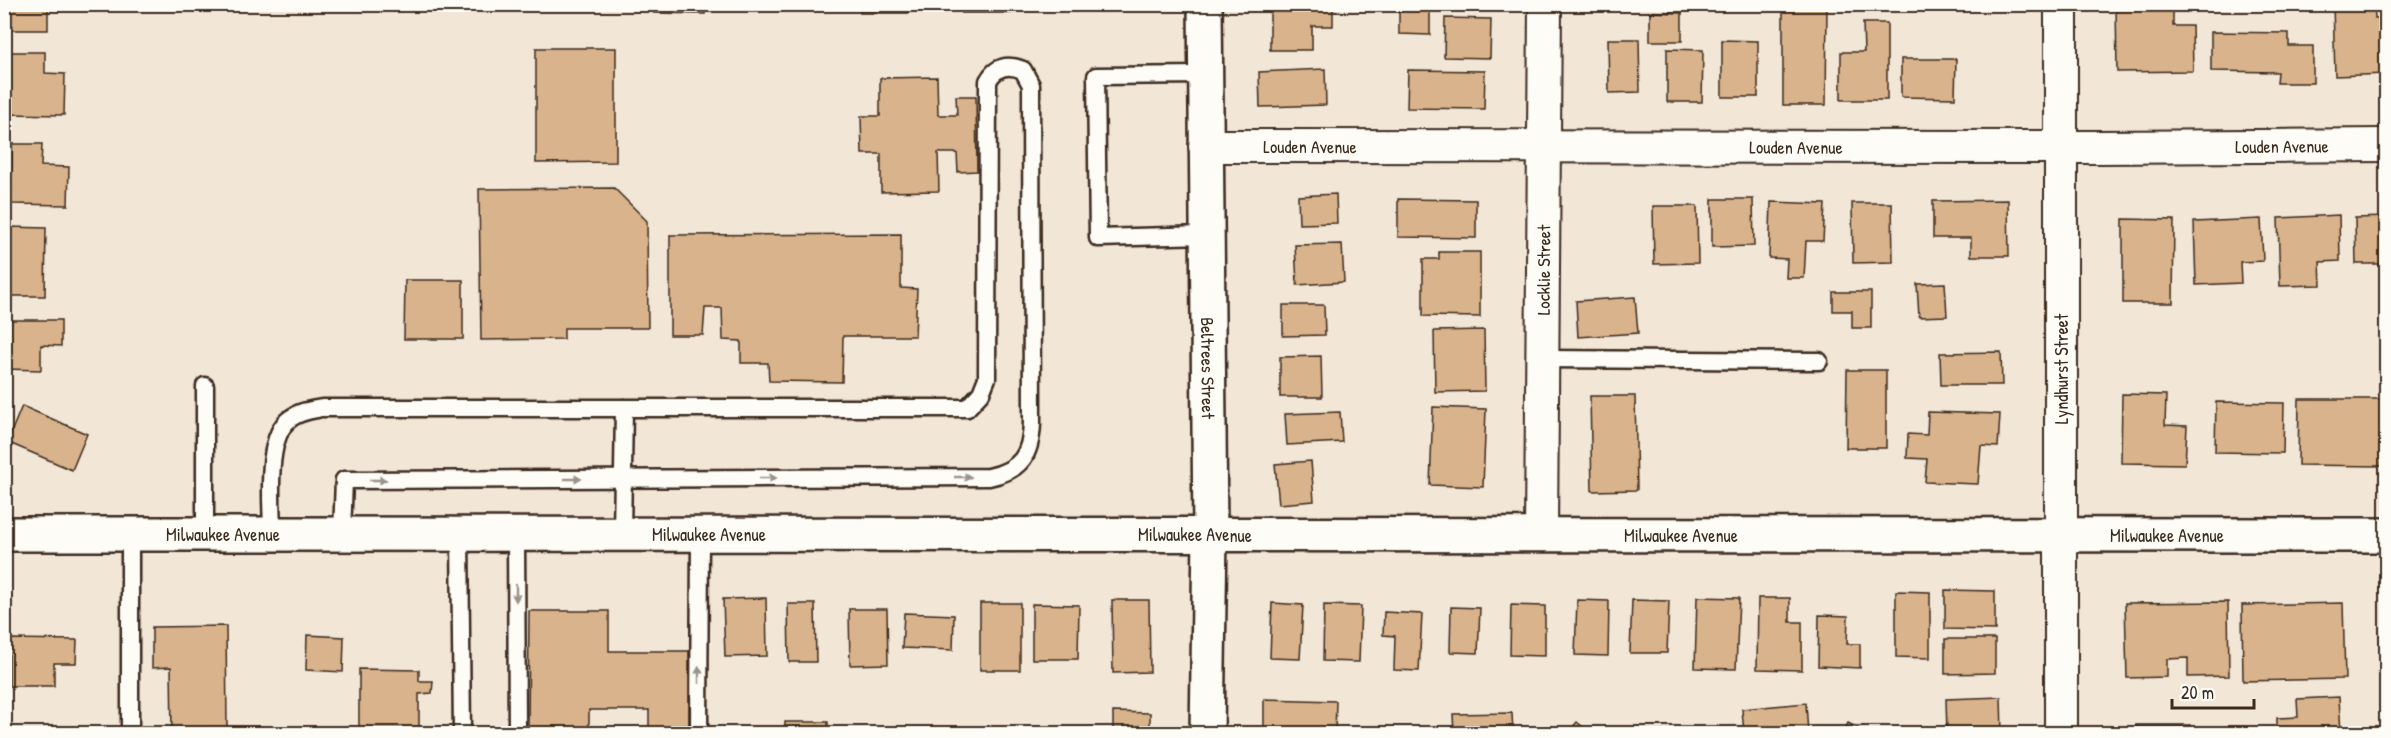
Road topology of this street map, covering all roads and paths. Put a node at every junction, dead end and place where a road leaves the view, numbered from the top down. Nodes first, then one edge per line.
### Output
1 (1205, 4) edge
2 (1545, 4) edge
3 (2061, 4) edge
4 (1205, 75) junction
5 (1543, 145) junction
6 (2386, 145) edge
7 (1205, 146) junction
8 (2060, 147) junction
9 (1206, 235) junction
10 (1542, 359) junction
11 (1819, 361) dead end
12 (205, 386) dead end
13 (624, 408) junction
14 (622, 479) junction
15 (4, 534) edge
16 (130, 534) junction
17 (205, 534) junction
18 (272, 534) junction
19 (342, 534) junction
20 (460, 534) junction
21 (516, 534) junction
22 (622, 534) junction
23 (699, 534) junction
24 (1210, 534) junction
25 (1541, 534) junction
26 (2062, 535) junction
27 (2386, 535) edge
28 (130, 734) edge
29 (462, 734) edge
30 (517, 734) edge
31 (699, 734) edge
32 (1208, 734) edge
33 (2061, 734) edge

1 - 4 street, Beltrees Street
2 - 5 street, Locklie Street
3 - 8 street, Lyndhurst Street
4 - 7 street, Beltrees Street
4 - 9 lane
5 - 7 street, Louden Avenue
5 - 8 street, Louden Avenue
5 - 10 street, Locklie Street
6 - 8 street, Louden Avenue
7 - 9 street, Beltrees Street
8 - 26 street, Lyndhurst Street
9 - 24 street, Beltrees Street
10 - 11 lane
10 - 25 street, Locklie Street
12 - 17 lane
13 - 14 lane
14 -> 13 lane
13 - 18 lane
19 -> 14 lane
14 - 22 lane
15 - 16 street, Milwaukee Avenue
16 - 17 street, Milwaukee Avenue
16 - 28 lane
17 - 18 street, Milwaukee Avenue
18 - 19 street, Milwaukee Avenue
19 - 20 street, Milwaukee Avenue
20 - 21 street, Milwaukee Avenue
20 - 29 lane
21 - 22 street, Milwaukee Avenue
21 -> 30 lane
22 - 23 street, Milwaukee Avenue
23 - 24 street, Milwaukee Avenue
31 -> 23 lane
24 - 25 street, Milwaukee Avenue
24 - 32 street, Beltrees Street
25 - 26 street, Milwaukee Avenue
26 - 27 street, Milwaukee Avenue
26 - 33 street, Lyndhurst Street

